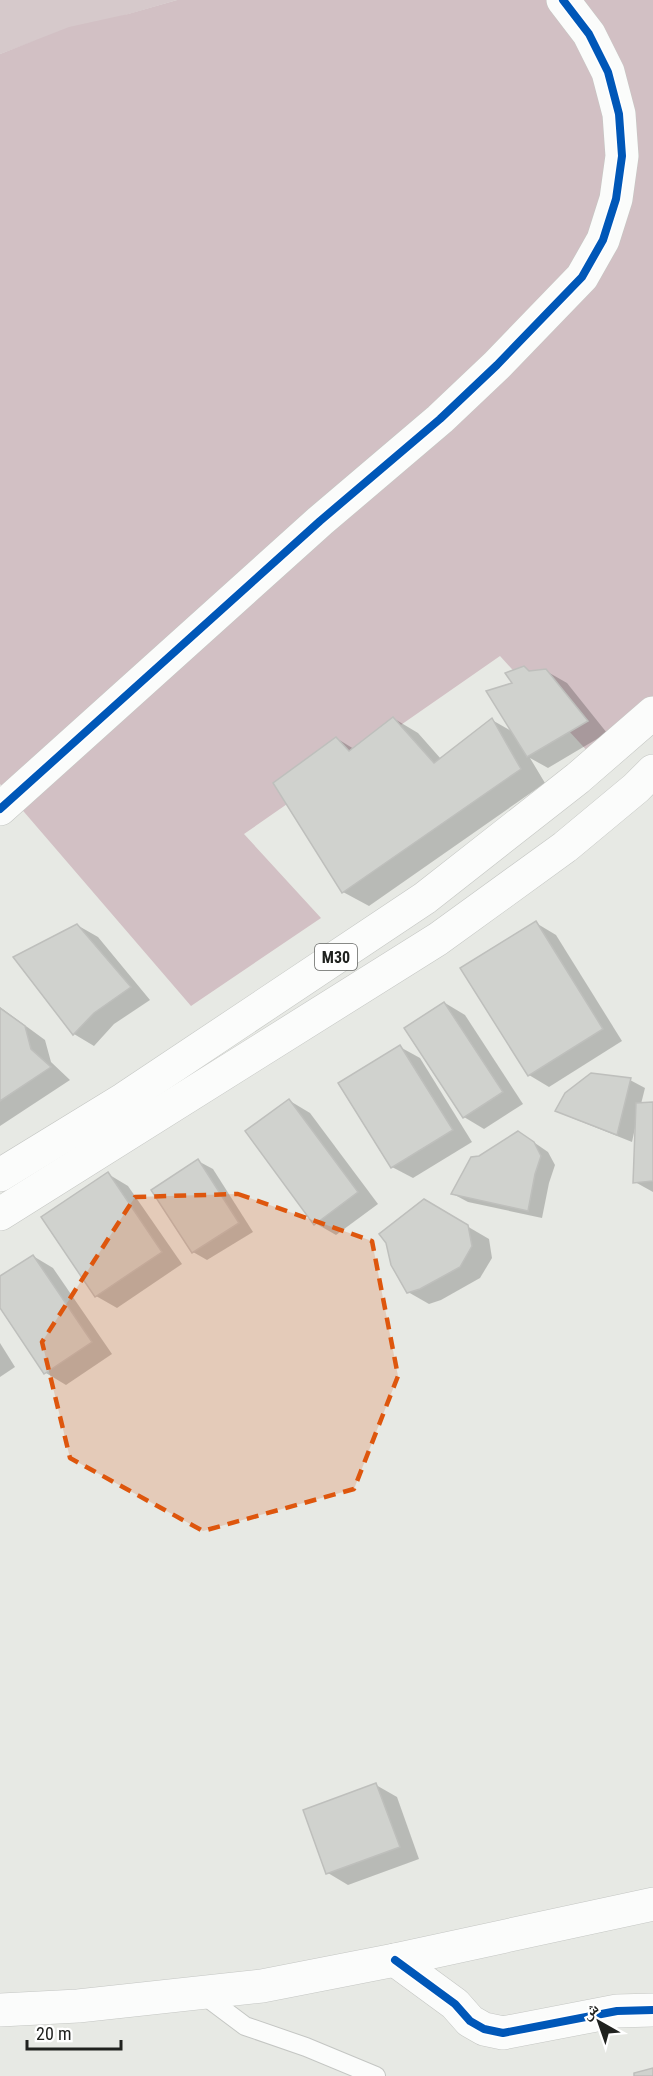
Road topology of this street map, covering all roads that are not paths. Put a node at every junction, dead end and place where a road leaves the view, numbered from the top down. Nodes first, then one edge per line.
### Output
1 (563, 0) edge
2 (653, 713) edge
3 (653, 771) edge
4 (0, 809) edge
5 (0, 1176) edge
6 (0, 1214) edge
7 (653, 1904) edge
8 (395, 1960) junction
9 (201, 1993) junction
10 (0, 2010) edge
11 (653, 2010) edge
12 (376, 2076) edge

1 - 4 main road
2 - 5 main road, M30
3 - 6 main road, M30
7 - 8 main road
8 - 9 main road
8 - 11 main road
9 - 10 main road
9 - 12 lane

